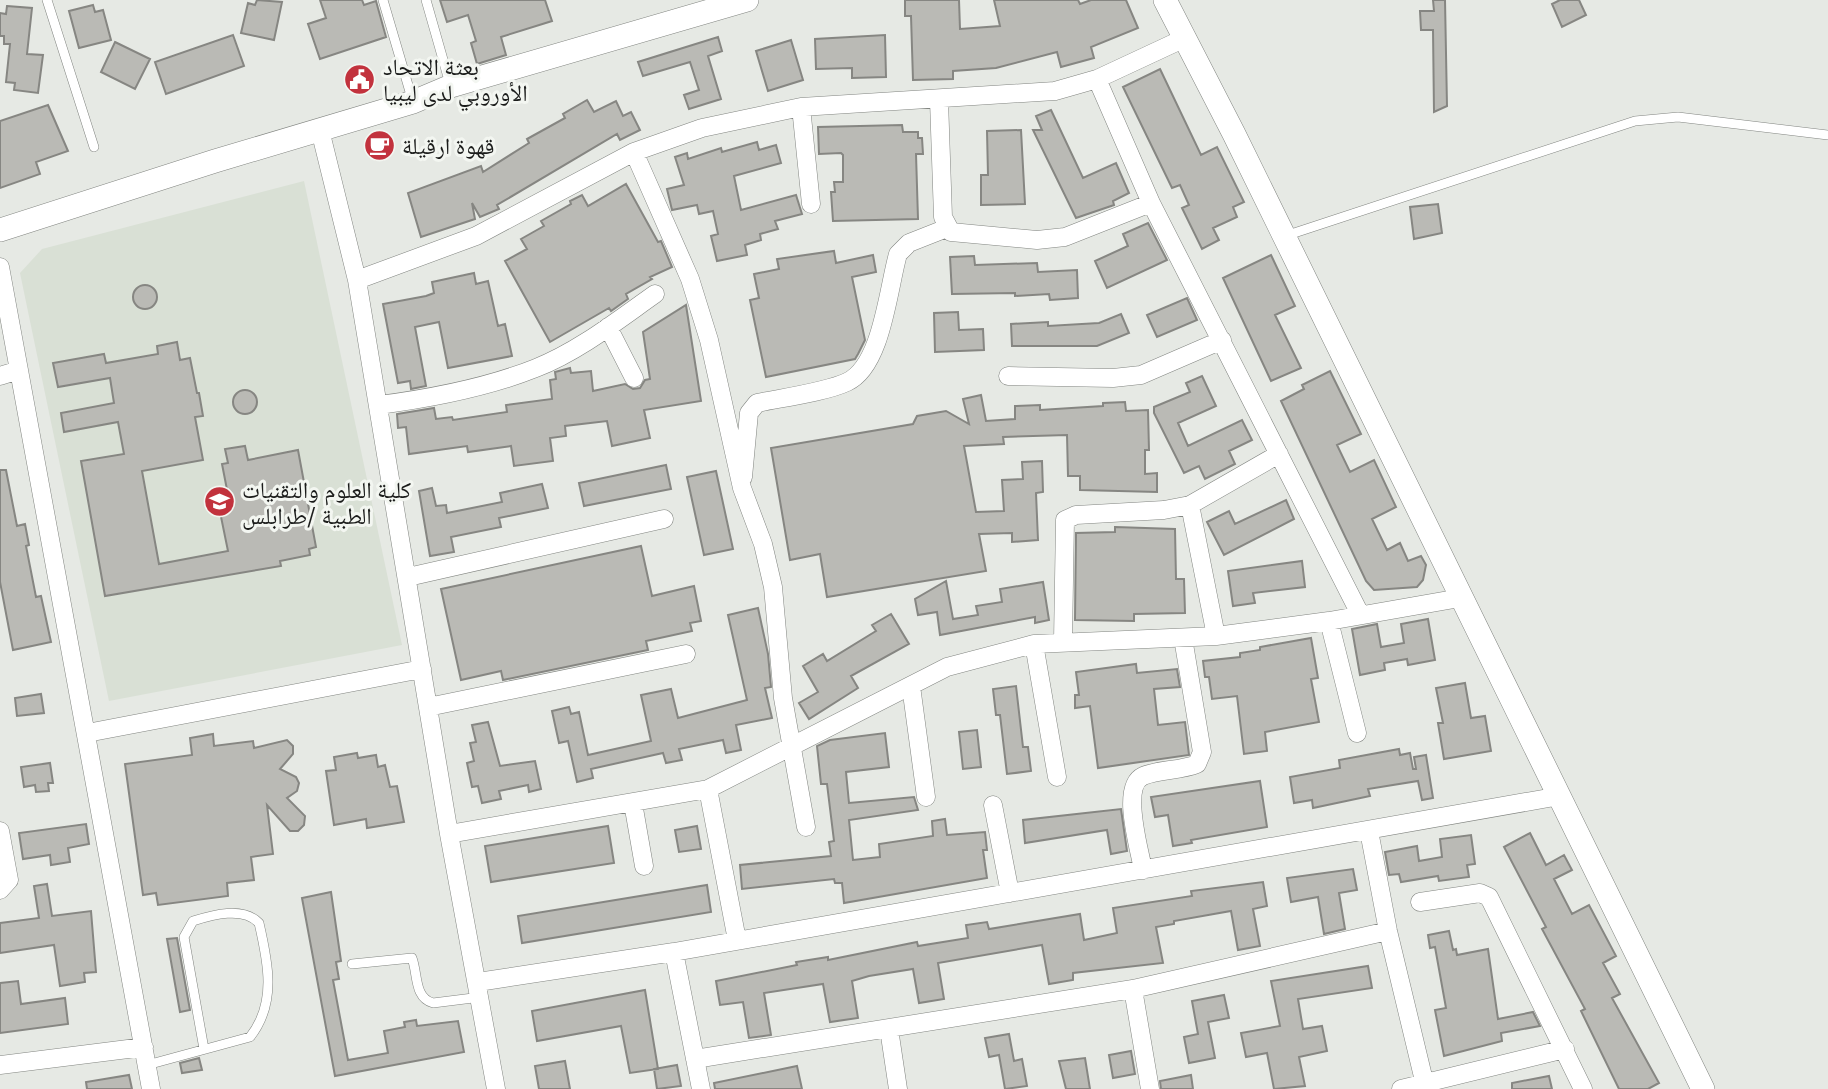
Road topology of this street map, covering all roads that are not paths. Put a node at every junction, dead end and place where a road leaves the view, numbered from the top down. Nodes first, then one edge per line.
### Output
1 (47, 0) edge
2 (383, 0) edge
3 (426, 0) edge
4 (747, 0) edge
5 (1165, 0) edge
6 (1185, 38) junction
7 (1097, 79) junction
8 (451, 86) junction
9 (939, 100) junction
10 (414, 102) junction
11 (801, 107) junction
12 (320, 131) junction
13 (1828, 135) edge
14 (94, 147) dead end
15 (634, 152) junction
16 (1151, 203) junction
17 (811, 204) dead end
18 (947, 228) junction
19 (0, 230) edge
20 (1283, 236) junction
21 (0, 267) edge
22 (357, 280) junction
23 (655, 294) dead end
24 (608, 327) junction
25 (1222, 340) junction
26 (19, 370) junction
27 (0, 376) edge
28 (1009, 376) dead end
29 (634, 378) dead end
30 (379, 405) junction
31 (1279, 454) junction
32 (742, 488) junction
33 (1190, 505) junction
34 (664, 519) dead end
35 (408, 577) junction
36 (1460, 598) junction
37 (1360, 614) junction
38 (1329, 621) junction
39 (1216, 636) junction
40 (1184, 638) junction
41 (1063, 641) junction
42 (1034, 644) junction
43 (686, 654) dead end
44 (422, 669) junction
45 (911, 686) junction
46 (428, 707) junction
47 (87, 733) junction
48 (1357, 733) dead end
49 (791, 746) junction
50 (1057, 778) dead end
51 (708, 789) junction
52 (1560, 796) junction
53 (926, 797) dead end
54 (633, 803) junction
55 (993, 805) dead end
56 (806, 827) dead end
57 (0, 831) edge
58 (1369, 831) junction
59 (449, 834) junction
60 (643, 866) dead end
61 (1143, 870) junction
62 (0, 890) edge
63 (1010, 893) junction
64 (1419, 902) dead end
65 (1388, 931) junction
66 (737, 940) junction
67 (674, 952) junction
68 (352, 964) dead end
69 (480, 989) junction
70 (1133, 989) junction
71 (889, 1029) junction
72 (144, 1046) junction
73 (204, 1049) junction
74 (1565, 1049) junction
75 (695, 1059) junction
76 (0, 1065) edge
77 (147, 1065) junction
78 (1426, 1087) edge
79 (151, 1089) edge
80 (496, 1089) edge
81 (701, 1089) edge
82 (898, 1089) edge
83 (1150, 1089) edge
84 (1401, 1089) edge
85 (1583, 1089) edge
86 (1703, 1089) edge

1 - 14 lane
2 - 10 lane
3 - 8 lane
4 - 8 street
5 - 6 street
6 - 7 street
6 - 20 street
7 - 9 street
7 - 16 street
8 - 10 street
9 - 11 street
9 - 18 street
10 - 12 street
11 - 15 street
11 - 17 street
12 - 19 street
12 - 22 street
13 - 20 lane
15 - 22 street
15 - 32 street
16 - 18 street
16 - 25 street
18 - 32 street
20 - 36 street
21 - 26 street
22 - 30 street
23 - 24 street
24 - 29 street
24 - 30 street
25 - 28 street
25 - 31 street
26 - 27 street
26 - 47 street
30 - 35 street
31 - 33 street
31 - 37 street
32 - 49 street
33 - 39 street
33 - 41 street
34 - 35 street
35 - 44 street
36 - 37 street
36 - 52 street
37 - 38 street
38 - 39 street
38 - 48 street
39 - 40 street
40 - 41 street
40 - 61 street
41 - 42 street
42 - 45 street
42 - 50 street
43 - 46 street
44 - 46 street
44 - 47 street
45 - 49 street
45 - 53 street
46 - 59 street
47 - 72 street
49 - 51 street
49 - 56 street
51 - 54 street
51 - 66 street
52 - 58 street
52 - 86 street
54 - 59 street
54 - 60 street
55 - 63 street
57 - 62 street
58 - 61 street
58 - 65 street
59 - 69 street
61 - 63 street
63 - 66 street
64 - 74 street
65 - 70 street
65 - 78 street
66 - 67 street
67 - 69 street
67 - 75 street
68 - 69 lane
69 - 80 street
70 - 71 street
70 - 83 street
71 - 75 street
71 - 82 street
72 - 76 street
72 - 77 street
73 - 73 lane
73 - 77 lane
74 - 78 street
74 - 85 street
75 - 81 street
77 - 79 street
78 - 84 street

